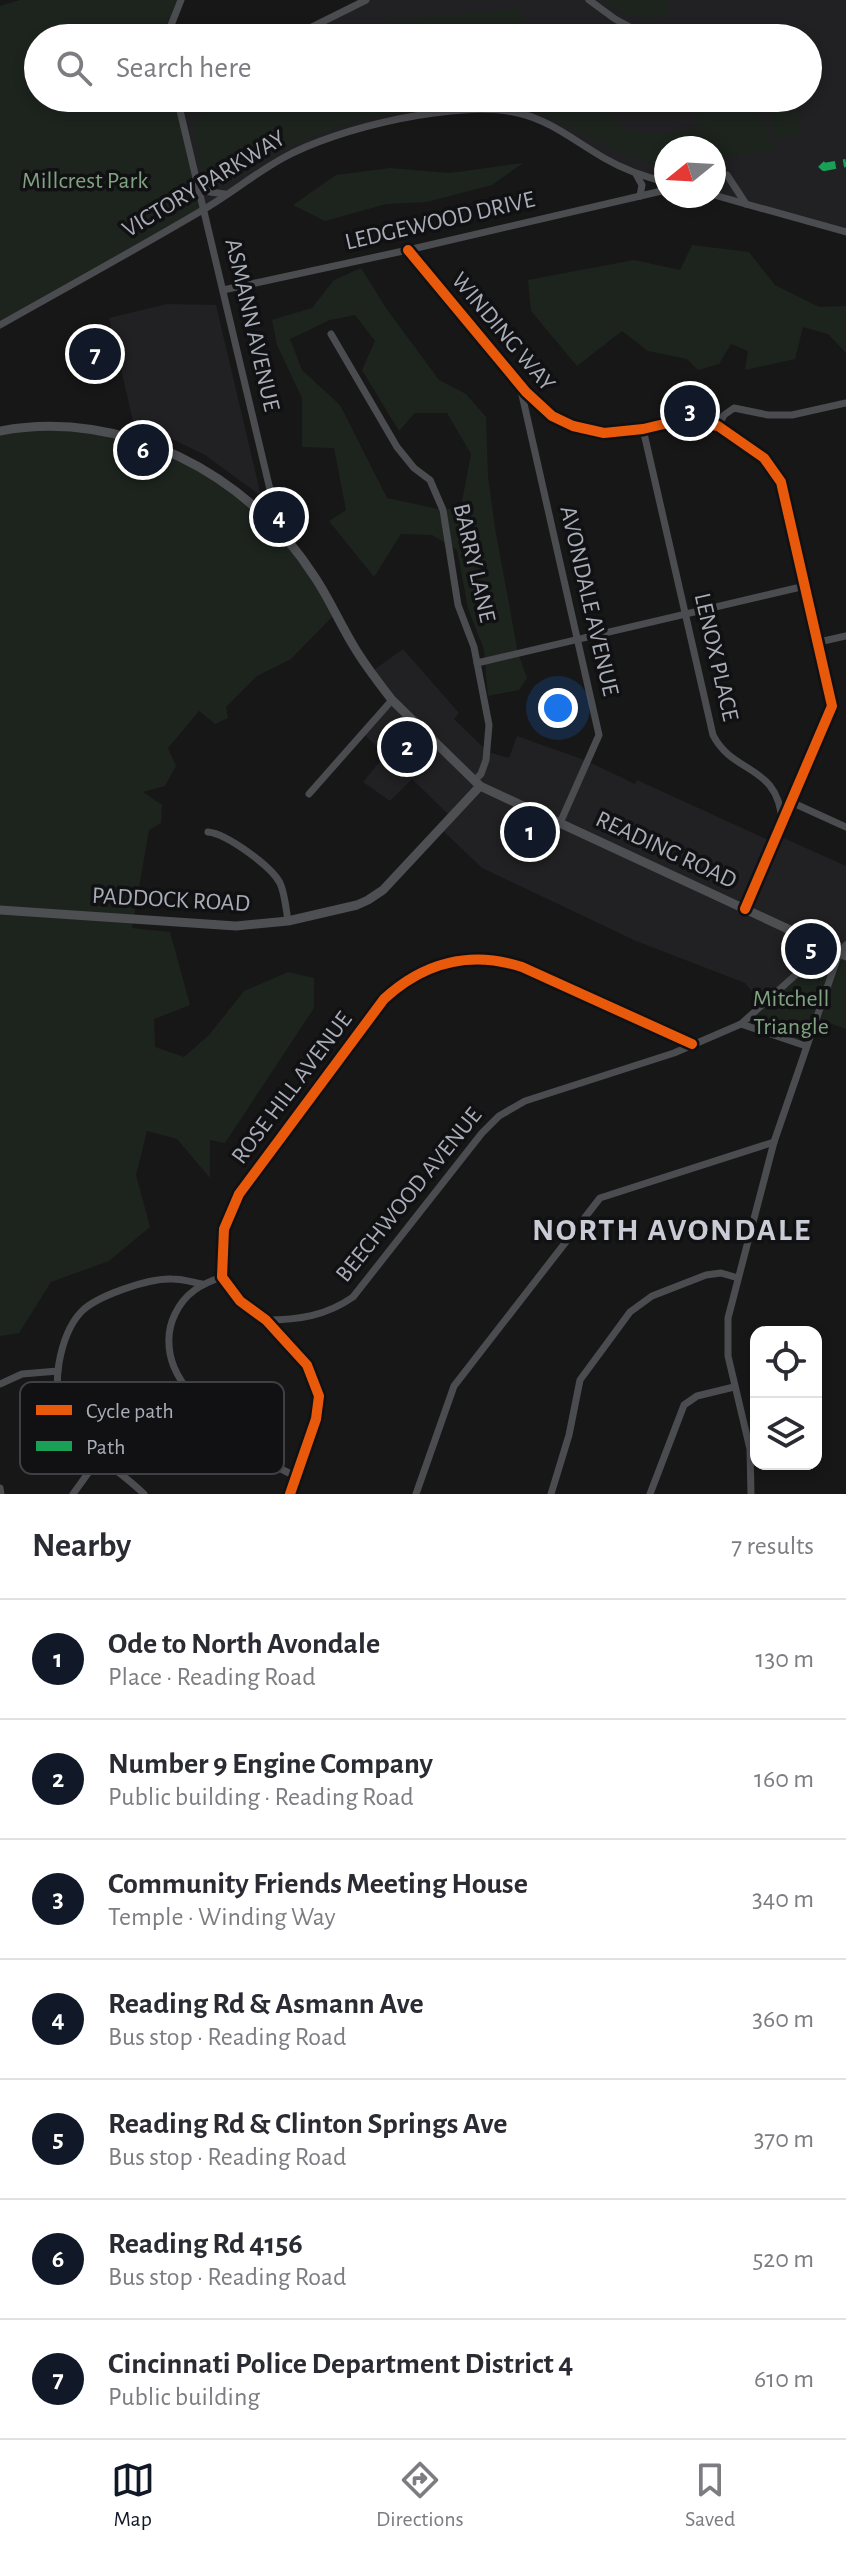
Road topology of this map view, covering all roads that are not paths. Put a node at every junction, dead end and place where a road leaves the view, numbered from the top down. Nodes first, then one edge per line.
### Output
1 (181, 0) edge
2 (366, 0) edge
3 (589, 0) edge
4 (172, 24) edge
5 (318, 24) edge
6 (624, 24) edge
7 (180, 112) edge
8 (443, 112) edge
9 (509, 112) edge
10 (635, 172) junction
11 (727, 175) dead end
12 (654, 178) edge
13 (197, 181) junction
14 (654, 193) edge
15 (227, 194) junction
16 (640, 196) junction
17 (726, 198) edge
18 (746, 204) junction
19 (204, 210) junction
20 (846, 232) edge
21 (408, 250) junction
22 (223, 290) junction
23 (0, 325) edge
24 (331, 334) dead end
25 (519, 382) junction
26 (846, 403) edge
27 (718, 426) junction
28 (643, 429) junction
29 (0, 431) edge
30 (268, 518) junction
31 (805, 586) junction
32 (685, 615) junction
33 (846, 636) edge
34 (577, 640) junction
35 (819, 642) junction
36 (477, 663) junction
37 (392, 700) junction
38 (477, 783) junction
39 (309, 794) dead end
40 (791, 802) junction
41 (560, 823) junction
42 (782, 824) junction
43 (846, 827) edge
44 (208, 832) dead end
45 (745, 909) junction
46 (0, 910) edge
47 (288, 921) junction
48 (844, 952) edge
49 (810, 962) dead end
50 (741, 1024) junction
51 (692, 1044) junction
52 (806, 1046) junction
53 (774, 1142) junction
54 (222, 1277) junction
55 (738, 1278) junction
56 (202, 1284) junction
57 (266, 1320) junction
58 (58, 1371) junction
59 (58, 1382) edge
60 (183, 1382) edge
61 (0, 1384) edge
62 (734, 1387) junction
63 (284, 1469) edge
64 (87, 1474) edge
65 (119, 1474) edge
66 (296, 1476) junction
67 (0, 1488) edge
68 (1, 1494) edge
69 (73, 1494) edge
70 (144, 1494) edge
71 (290, 1494) edge
72 (416, 1494) edge
73 (551, 1494) edge
74 (650, 1494) edge
75 (751, 1494) edge

1 - 4 street
2 - 5 street
3 - 6 street
7 - 13 street, ASMANN AVENUE
8 - 15 street, VICTORY PARKWAY
9 - 10 street, VICTORY PARKWAY
10 - 12 street, VICTORY PARKWAY
10 - 16 street
11 - 18 street
13 - 15 street
13 - 19 street, ASMANN AVENUE
14 - 16 street, LEDGEWOOD DRIVE
15 - 19 street, VICTORY PARKWAY
16 - 21 street, LEDGEWOOD DRIVE
17 - 18 street
18 - 20 street
19 - 22 street, ASMANN AVENUE
19 - 23 street, VICTORY PARKWAY
21 - 22 street, LEDGEWOOD DRIVE
21 - 25 street, WINDING WAY
22 - 30 street, ASMANN AVENUE
24 - 36 street, BARRY LANE
25 - 28 street, WINDING WAY
25 - 34 street, AVONDALE AVENUE
26 - 27 street
27 - 28 street, WINDING WAY
27 - 31 street
28 - 32 street, LENOX PLACE
29 - 30 main road, READING ROAD
30 - 37 main road, READING ROAD
31 - 32 street
31 - 35 street
32 - 34 street
32 - 42 street, LENOX PLACE
33 - 35 street
34 - 36 street
34 - 41 street, AVONDALE AVENUE
35 - 40 street
36 - 38 street, BARRY LANE
37 - 38 main road, READING ROAD
37 - 39 street
38 - 41 main road, READING ROAD
38 - 47 main road, PADDOCK ROAD
40 - 42 street
40 - 43 street
41 - 45 main road, READING ROAD
42 - 45 street
44 - 47 street
45 - 48 main road, READING ROAD
46 - 47 main road, PADDOCK ROAD
48 - 52 street
49 - 50 street, BEECHWOOD AVENUE
50 - 51 street, BEECHWOOD AVENUE
50 - 52 street
51 - 54 street, ROSE HILL AVENUE
51 - 57 street, BEECHWOOD AVENUE
52 - 53 street
53 - 55 street
53 - 72 street
54 - 56 street
54 - 57 street
55 - 62 street
55 - 73 street
56 - 58 street
56 - 60 street
57 - 66 street
58 - 59 street
58 - 61 street
62 - 74 street
62 - 75 street
63 - 66 street
64 - 69 street
65 - 70 street
66 - 71 street
67 - 68 street

